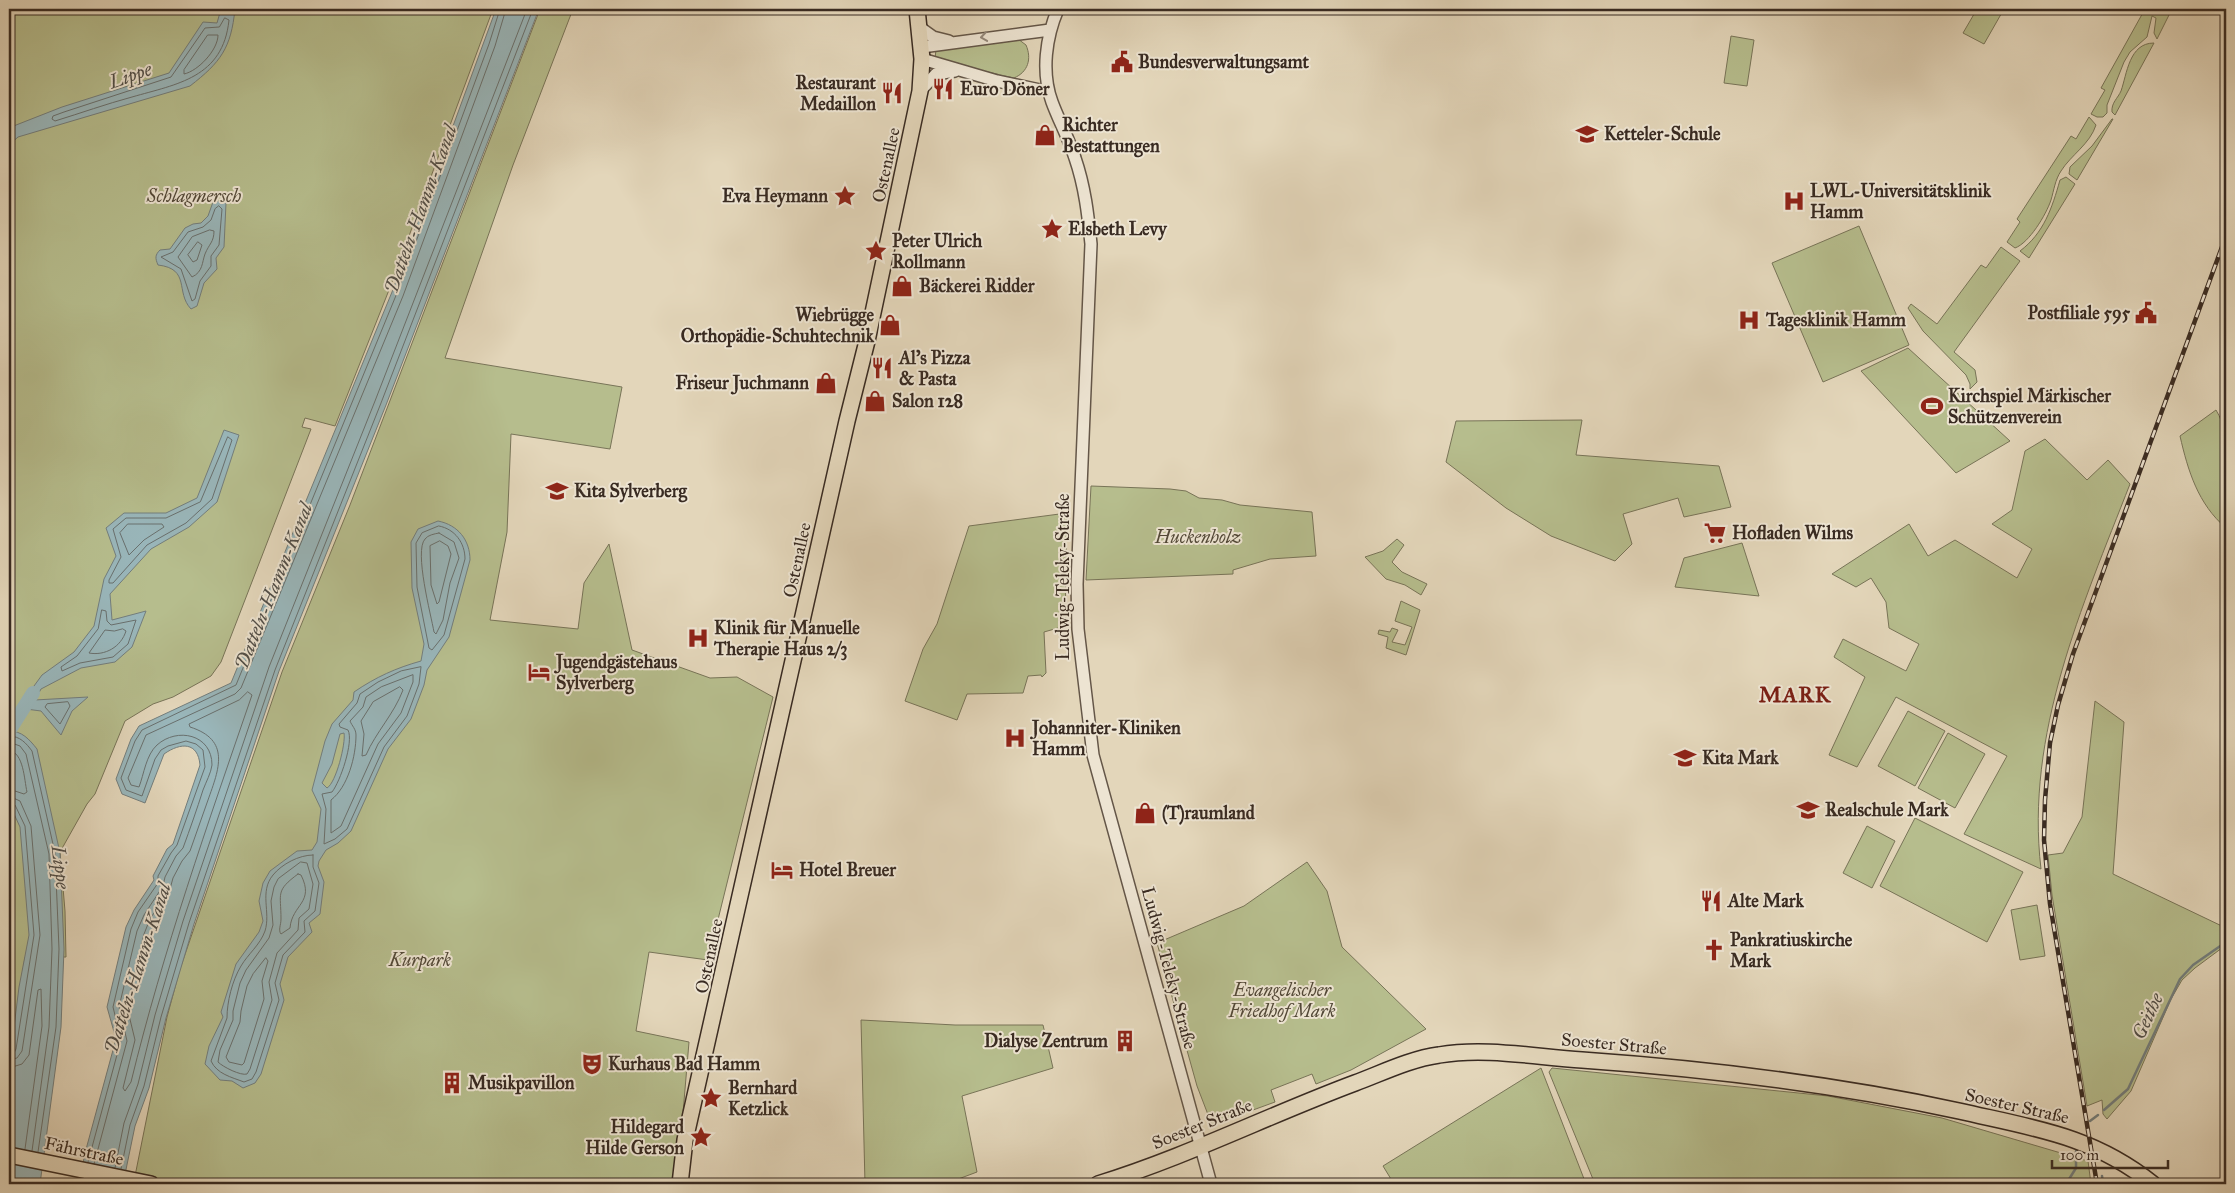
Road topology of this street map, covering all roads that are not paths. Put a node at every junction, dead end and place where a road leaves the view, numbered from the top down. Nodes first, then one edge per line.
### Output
1 (917, 9) edge
2 (1058, 9) edge
3 (919, 27) junction
4 (1050, 30) junction
5 (950, 42) junction
6 (922, 53) junction
7 (962, 71) junction
8 (1048, 89) junction
9 (920, 91) junction
10 (1200, 1146) junction
11 (9, 1155) edge
12 (151, 1184) edge
13 (680, 1184) edge
14 (1098, 1184) edge
15 (1211, 1184) edge
16 (2153, 1184) edge

1 - 3 main road, Ostenallee
2 - 4 street, Ludwig-Teleky-Straße
3 - 5 street
3 - 6 main road, Ostenallee
4 -> 5 street
4 - 8 street, Ludwig-Teleky-Straße
5 - 6 street
6 - 7 street
6 - 9 main road, Ostenallee
7 - 8 street
7 - 9 street
8 - 10 street, Ludwig-Teleky-Straße
9 - 13 main road, Ostenallee
10 - 14 main road, Soester Straße
10 - 15 street, Ludwig-Teleky-Straße
10 - 16 main road, Soester Straße
11 - 12 main road, Fährstraße

